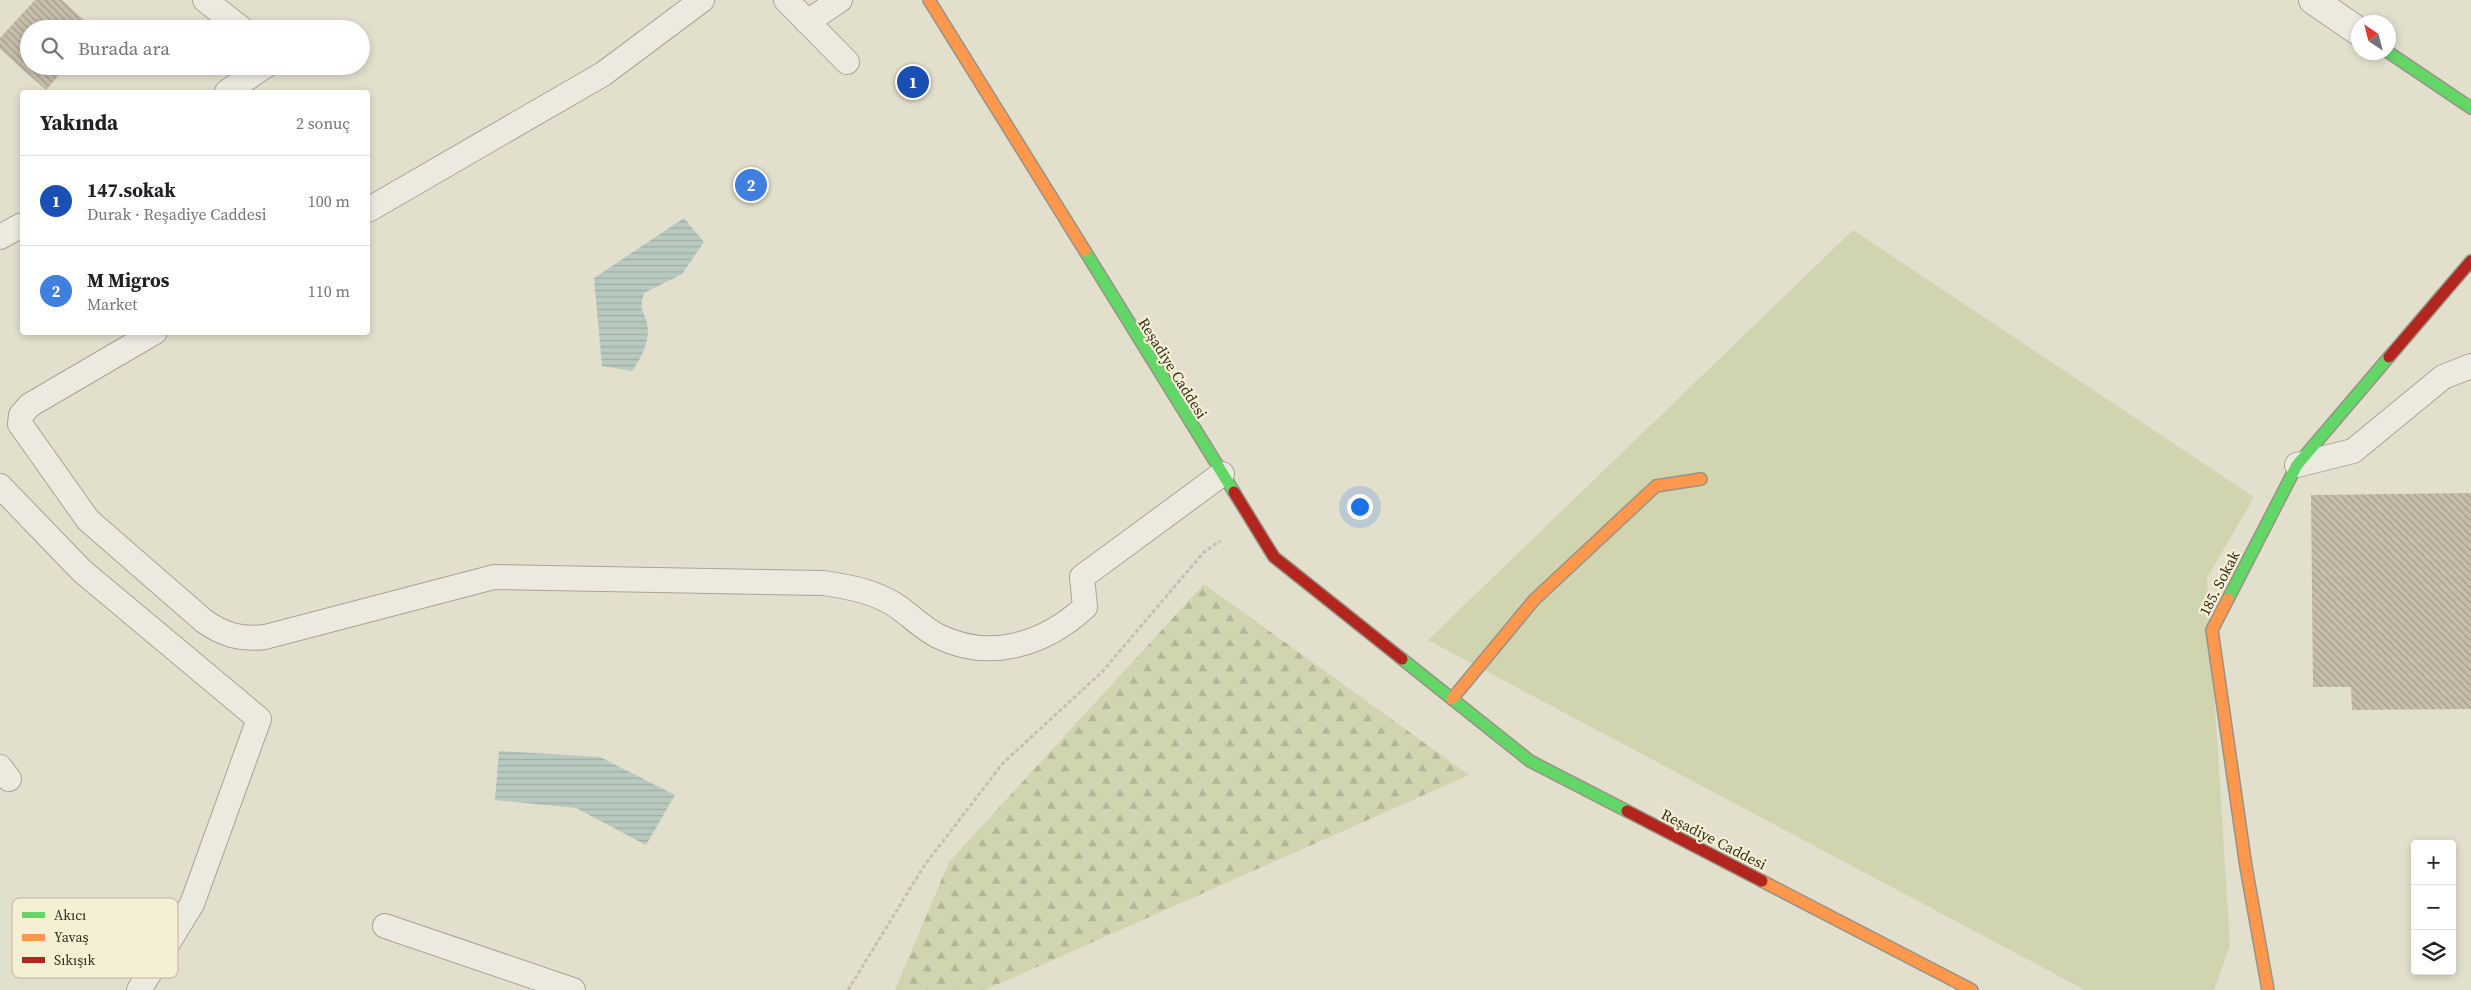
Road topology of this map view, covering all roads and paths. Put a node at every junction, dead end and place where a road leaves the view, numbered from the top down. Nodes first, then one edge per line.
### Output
1 (205, 0) edge
2 (702, 0) edge
3 (786, 0) edge
4 (840, 0) edge
5 (929, 0) edge
6 (2313, 0) edge
7 (231, 20) edge
8 (807, 22) junction
9 (2351, 26) edge
10 (2396, 57) edge
11 (847, 62) dead end
12 (252, 75) edge
13 (230, 90) edge
14 (2471, 108) edge
15 (370, 209) edge
16 (20, 226) edge
17 (0, 237) edge
18 (2471, 261) edge
19 (150, 335) edge
20 (2471, 366) edge
21 (2297, 465) junction
22 (1222, 474) junction
23 (1701, 479) dead end
24 (0, 486) edge
25 (1251, 520) junction
26 (1452, 699) junction
27 (385, 926) dead end
28 (178, 927) edge
29 (146, 978) edge
30 (139, 990) edge
31 (573, 990) edge
32 (848, 990) edge
33 (1972, 990) edge
34 (2268, 990) edge

1 - 7 lane
2 - 15 lane
3 - 8 lane
4 - 8 lane
5 - 22 main road, Reşadiye Caddesi
6 - 9 street
8 - 11 lane
10 - 14 main road
12 - 13 lane
16 - 17 lane
18 - 21 main road, 185. Sokak
19 - 22 lane
20 - 21 lane
21 - 34 main road, 185. Sokak
22 - 25 main road, Reşadiye Caddesi
23 - 26 main road
24 - 28 lane
25 - 26 main road, Reşadiye Caddesi
25 - 32 path
26 - 33 main road, Reşadiye Caddesi
27 - 31 lane
29 - 30 lane

